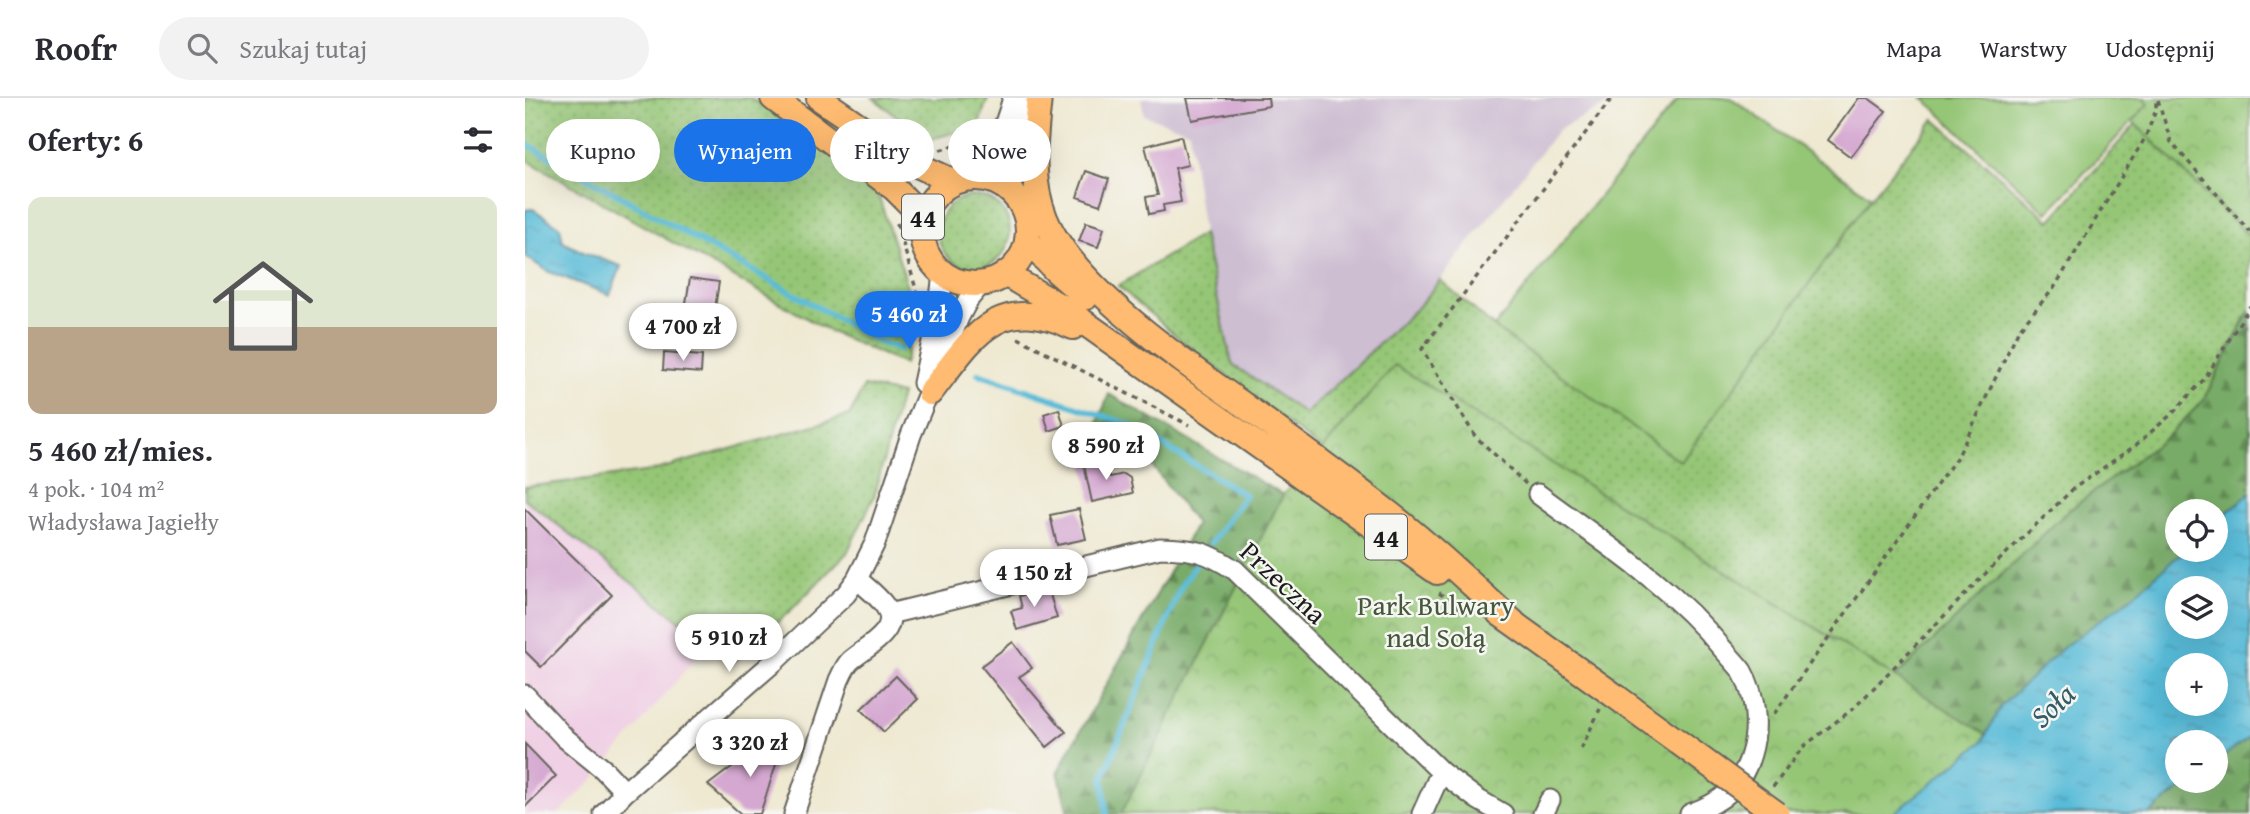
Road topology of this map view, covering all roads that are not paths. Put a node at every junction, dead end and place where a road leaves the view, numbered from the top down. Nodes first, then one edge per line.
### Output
1 (773, 98) edge
2 (820, 98) edge
3 (1013, 98) edge
4 (1031, 98) edge
5 (1039, 98) edge
6 (1004, 119) edge
7 (948, 175) edge
8 (957, 182) edge
9 (991, 182) edge
10 (1007, 189) junction
11 (923, 216) junction
12 (1027, 240) junction
13 (943, 274) junction
14 (1005, 274) junction
15 (982, 284) junction
16 (1163, 347) junction
17 (1143, 362) junction
18 (929, 393) junction
19 (911, 435) junction
20 (1538, 494) road end
21 (857, 579) junction
22 (889, 614) junction
23 (1513, 622) junction
24 (525, 695) edge
25 (1441, 772) junction
26 (625, 792) junction
27 (1773, 803) edge
28 (604, 814) edge
29 (794, 814) edge
30 (1422, 814) edge
31 (1503, 814) edge
32 (1690, 814) edge

1 - 11 main road, 44
2 - 7 main road, 44
3 - 6 street
4 - 10 street
5 - 16 main road
8 - 11 main road, 44
9 - 10 main road, 44
10 - 12 main road
11 - 13 main road, 44
12 - 14 main road
12 - 16 main road, 44
13 - 15 main road, 44
13 - 19 street
14 - 15 main road
14 - 17 main road, 44
15 - 18 street
16 - 23 main road, 44
17 - 18 main road
17 - 23 main road, 44
18 - 19 street
19 - 21 street
20 - 32 street
21 - 22 street
21 - 26 street
22 - 25 street, Przeczna
22 - 29 street
23 - 27 main road, 44, bridge
24 - 26 street
25 - 30 street
25 - 31 street, Przeczna
26 - 28 street

